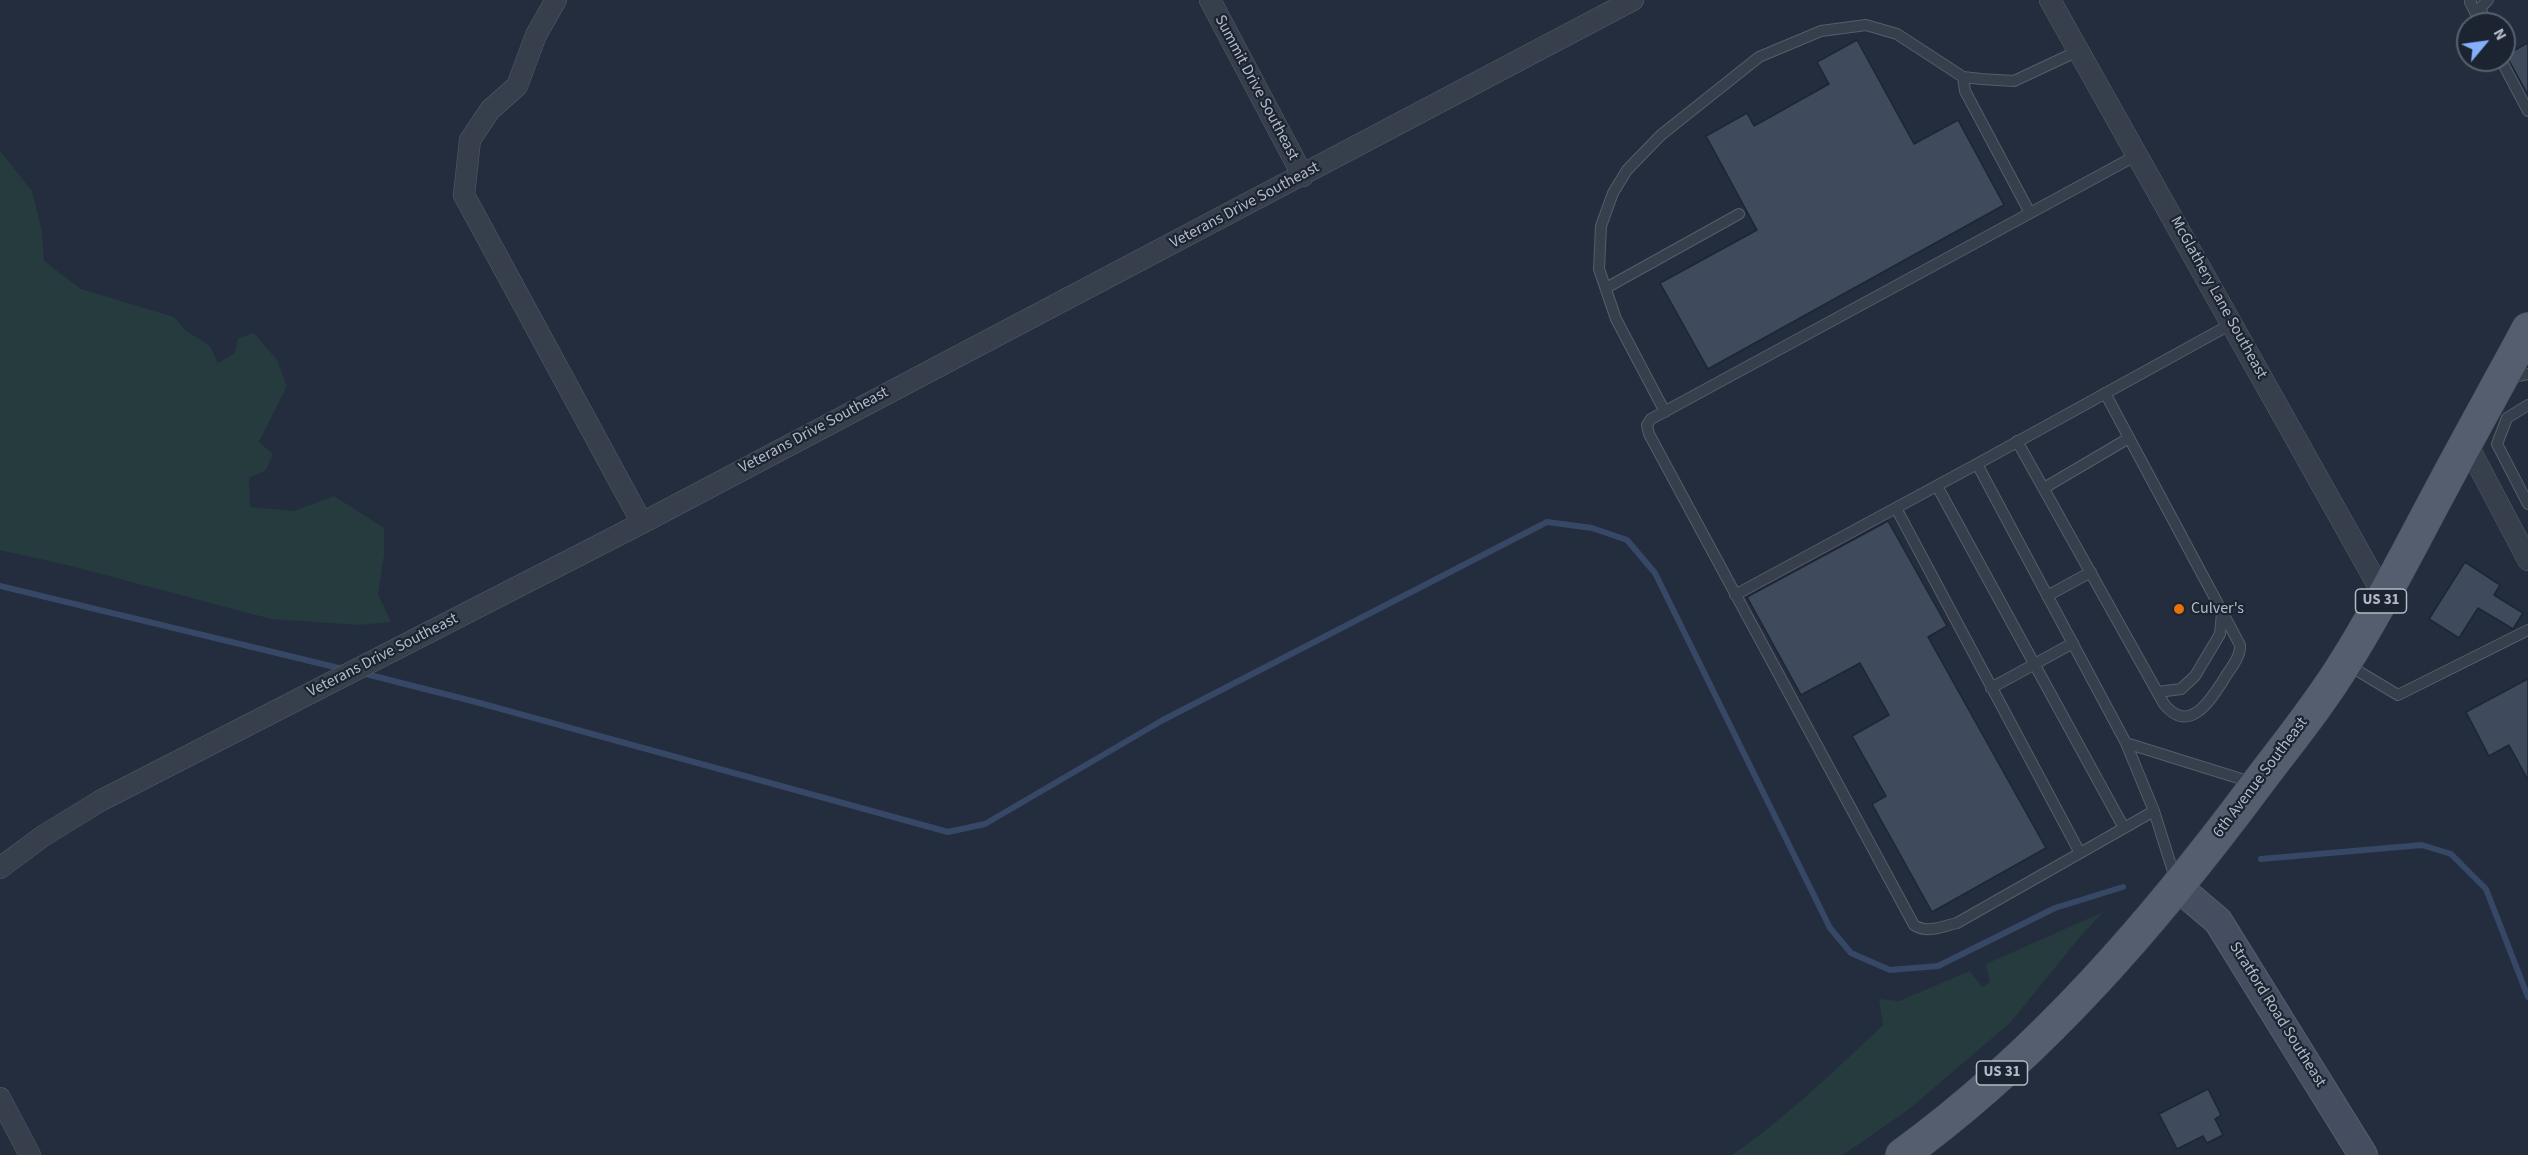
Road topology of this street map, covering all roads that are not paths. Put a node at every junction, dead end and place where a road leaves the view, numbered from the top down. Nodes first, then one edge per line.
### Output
1 (556, 0) edge
2 (1210, 0) edge
3 (1633, 0) edge
4 (2050, 0) edge
5 (2488, 0) edge
6 (2482, 12) edge
7 (2078, 51) junction
8 (2509, 72) edge
9 (2510, 72) edge
10 (1963, 77) junction
11 (2528, 103) edge
12 (2528, 111) edge
13 (2137, 155) junction
14 (1303, 176) junction
15 (2030, 213) junction
16 (1740, 214) dead end
17 (1606, 288) junction
18 (2233, 323) junction
19 (2528, 329) edge
20 (2514, 377) edge
21 (2105, 393) junction
22 (2528, 405) edge
23 (1665, 412) junction
24 (2129, 438) junction
25 (2017, 441) junction
26 (2466, 442) junction
27 (1977, 464) junction
28 (1937, 486) junction
29 (2044, 488) junction
30 (2528, 504) edge
31 (1896, 508) junction
32 (642, 523) junction
33 (2528, 560) edge
34 (2091, 572) junction
35 (1735, 595) junction
36 (2047, 596) junction
37 (2384, 597) junction
38 (2222, 610) junction
39 (2528, 630) edge
40 (2073, 643) junction
41 (2345, 663) junction
42 (2035, 664) junction
43 (1991, 688) junction
44 (2158, 692) junction
45 (2126, 743) junction
46 (2257, 784) junction
47 (2154, 811) junction
48 (2124, 828) junction
49 (2080, 853) junction
50 (0, 868) edge
51 (2178, 887) junction
52 (0, 1098) edge
53 (30, 1155) edge
54 (1902, 1155) edge
55 (2363, 1155) edge

1 - 32 street
2 - 14 street, Summit Drive Southeast
3 - 14 street, Veterans Drive Southeast
4 - 7 street, McGlathery Lane Southeast
5 - 6 lane
7 - 10 lane
7 - 13 street, McGlathery Lane Southeast
8 - 12 lane
9 - 11 lane
10 - 15 lane
10 - 17 lane
13 - 15 lane
13 - 18 street, McGlathery Lane Southeast
14 - 32 street, Veterans Drive Southeast
15 - 23 lane
16 - 17 lane
17 - 23 lane
18 - 21 lane
18 - 37 street, McGlathery Lane Southeast
19 - 20 main road, 6th Avenue Southeast / US 31
20 - 26 main road, 6th Avenue Southeast / US 31
21 - 24 lane
21 - 25 lane
22 - 30 lane
23 - 35 lane
24 - 29 lane
24 - 38 lane
25 - 27 lane
25 - 29 lane
26 - 33 street
26 - 37 main road, 6th Avenue Southeast / US 31
27 - 28 lane
27 - 36 lane
28 - 31 lane
28 - 42 lane
29 - 34 lane
31 - 35 lane
31 - 43 lane
32 - 50 street, Veterans Drive Southeast
34 - 36 lane
34 - 44 lane
35 - 49 lane
36 - 40 lane
37 - 41 main road, 6th Avenue Southeast / US 31
38 - 44 lane
38 - 44 lane
39 - 41 lane
40 - 42 lane
40 - 45 lane
41 - 46 main road, 6th Avenue Southeast / US 31
42 - 43 lane
42 - 48 lane
43 - 49 lane
45 - 46 lane
45 - 47 lane
46 - 51 main road, 6th Avenue Southeast / US 31
47 - 48 lane
47 - 51 lane
48 - 49 lane
51 - 54 main road, 6th Avenue Southeast / US 31
51 - 55 street, Stratford Road Southeast
52 - 53 street

